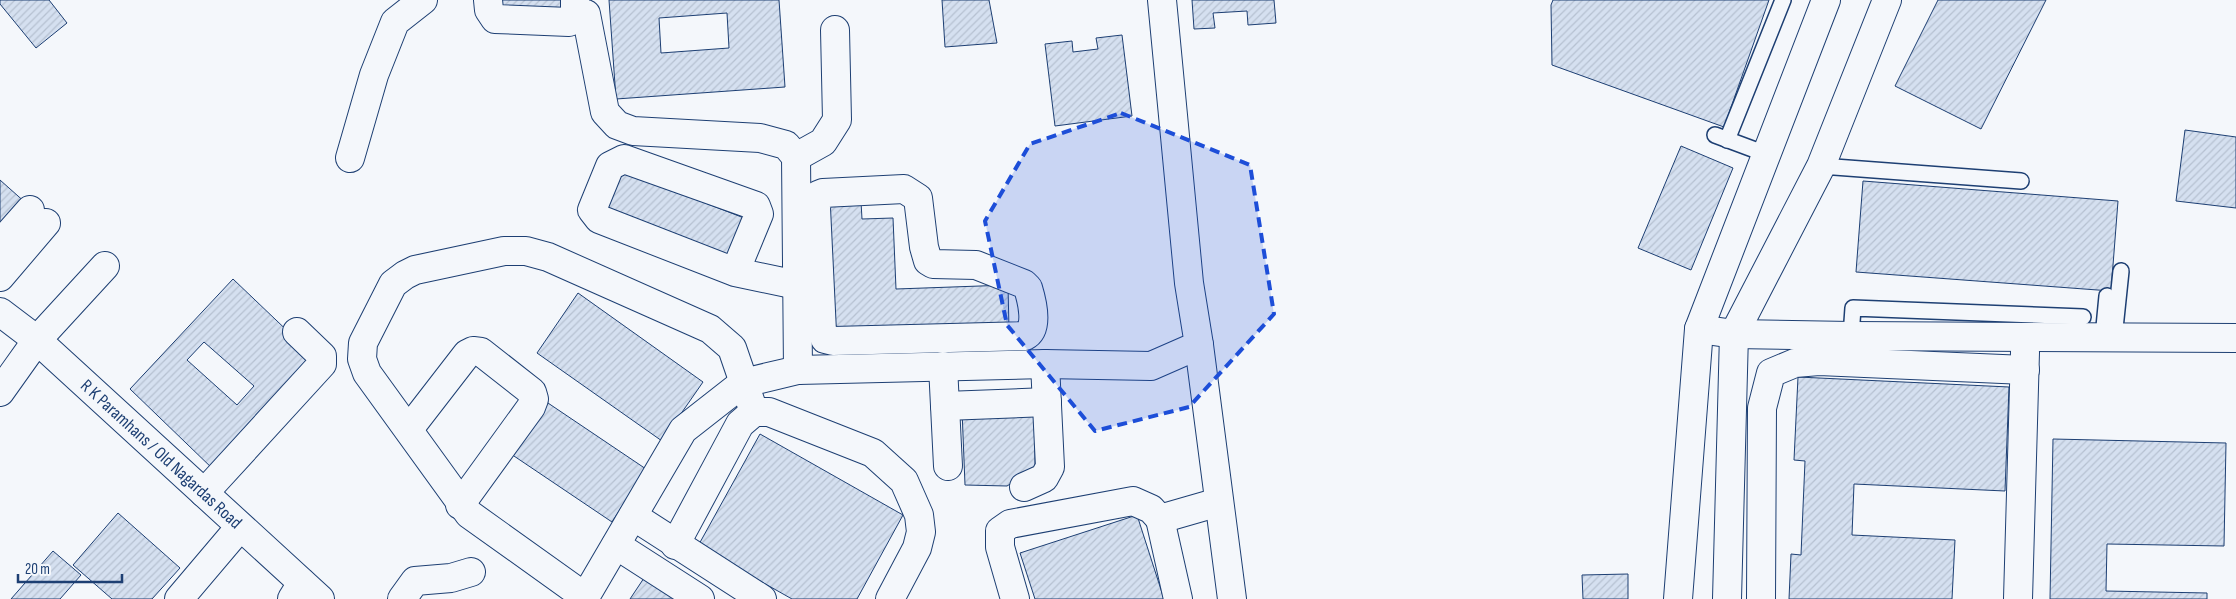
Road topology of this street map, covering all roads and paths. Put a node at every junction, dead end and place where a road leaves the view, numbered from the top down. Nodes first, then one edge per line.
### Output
1 (423, 0) edge
2 (488, 0) edge
3 (1162, 0) edge
4 (1783, 0) edge
5 (1826, 0) edge
6 (1887, 0) edge
7 (580, 7) edge
8 (835, 30) dead end
9 (1766, 154) junction
10 (796, 156) junction
11 (350, 158) dead end
12 (1821, 166) junction
13 (2021, 181) dead end
14 (0, 244) edge
15 (105, 266) dead end
16 (2121, 271) dead end
17 (735, 272) junction
18 (0, 277) edge
19 (797, 285) junction
20 (2107, 296) dead end
21 (0, 312) edge
22 (2083, 317) dead end
23 (1992, 325) junction
24 (1699, 329) junction
25 (297, 332) dead end
26 (1734, 334) junction
27 (929, 337) junction
28 (2109, 337) junction
29 (2026, 338) junction
30 (2236, 338) edge
31 (38, 340) junction
32 (849, 340) junction
33 (1199, 345) junction
34 (1044, 364) junction
35 (936, 366) junction
36 (851, 369) junction
37 (798, 370) junction
38 (2025, 370) junction
39 (743, 383) junction
40 (0, 392) edge
41 (1047, 402) junction
42 (944, 406) junction
43 (754, 412) junction
44 (409, 429) junction
45 (948, 466) dead end
46 (1024, 487) dead end
47 (1731, 487) junction
48 (1762, 487) junction
49 (204, 493) junction
50 (1219, 502) junction
51 (460, 505) junction
52 (633, 516) junction
53 (1160, 519) junction
54 (240, 527) junction
55 (675, 544) junction
56 (616, 545) junction
57 (472, 572) dead end
58 (305, 594) edge
59 (584, 598) edge
60 (179, 599) edge
61 (402, 599) edge
62 (700, 599) edge
63 (762, 599) edge
64 (890, 599) edge
65 (1015, 599) edge
66 (1178, 599) edge
67 (1232, 599) edge
68 (1678, 599) edge
69 (1727, 599) edge
70 (1761, 599) edge
71 (2018, 599) edge

1 - 11 street
2 - 7 street
3 - 33 street
4 - 9 lane
5 - 9 street
6 - 12 street
7 - 10 street
8 - 10 street
9 - 24 street
10 - 19 street
12 - 13 lane
12 - 26 street
14 - 18 street
15 - 31 street
16 - 28 lane
17 - 17 street
17 - 19 street
19 - 37 street
20 - 28 lane
21 - 31 street, R K Paramhans / Old Nagardas Road
22 - 23 lane
23 - 26 street
23 - 29 street
24 - 26 street
24 - 68 street
25 - 49 street
26 - 47 street
27 - 32 street
27 - 32 street
27 - 35 street
28 - 29 street
28 - 30 street
29 - 38 street
31 - 40 street
31 - 49 street, R K Paramhans / Old Nagardas Road
32 - 36 street
33 - 34 street
33 - 50 street
34 - 35 street
34 - 41 street
35 - 36 street
35 - 42 street
36 - 37 street
37 - 39 street
38 - 48 street
38 - 71 street
39 - 43 street
39 - 44 street
39 - 52 street
41 - 42 street
41 - 46 street
42 - 45 street
43 - 55 street
43 - 64 street
44 - 51 street
44 - 51 street
47 - 48 street
47 - 69 street
48 - 70 street
49 - 54 street, R K Paramhans / Old Nagardas Road
50 - 53 street
50 - 67 street
51 - 59 street
52 - 55 street
52 - 56 street
53 - 65 street
53 - 66 street
54 - 58 street, R K Paramhans / Old Nagardas Road
54 - 60 street
55 - 63 street
56 - 59 street
56 - 62 street
57 - 61 street

